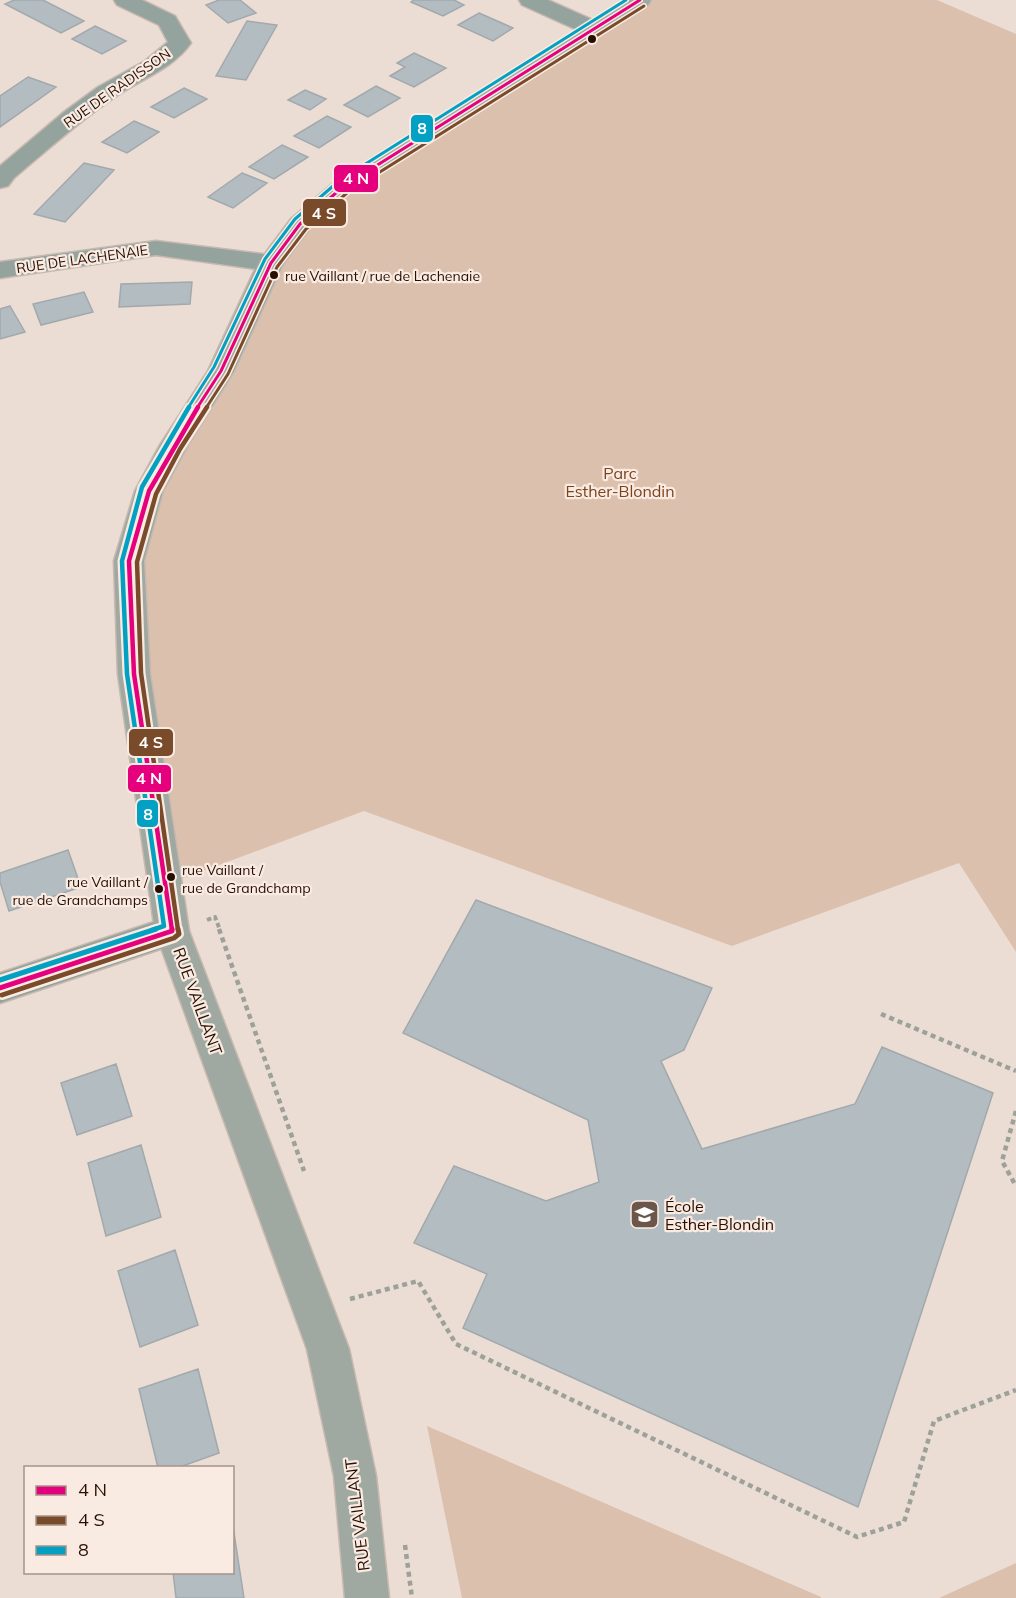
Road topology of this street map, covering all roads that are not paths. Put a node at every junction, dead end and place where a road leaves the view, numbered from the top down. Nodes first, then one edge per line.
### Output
1 (126, 0) edge
2 (530, 0) edge
3 (640, 0) edge
4 (594, 29) junction
5 (0, 181) edge
6 (271, 263) junction
7 (0, 270) edge
8 (172, 931) junction
9 (0, 988) edge
10 (367, 1598) edge

1 - 5 street, RUE DE RADISSON
2 - 4 street
3 - 4 street, RUE VAILLANT
4 - 6 street, RUE VAILLANT
6 - 7 street, RUE DE LACHENAIE
6 - 8 street, RUE VAILLANT
8 - 9 street
8 - 10 street, RUE VAILLANT

